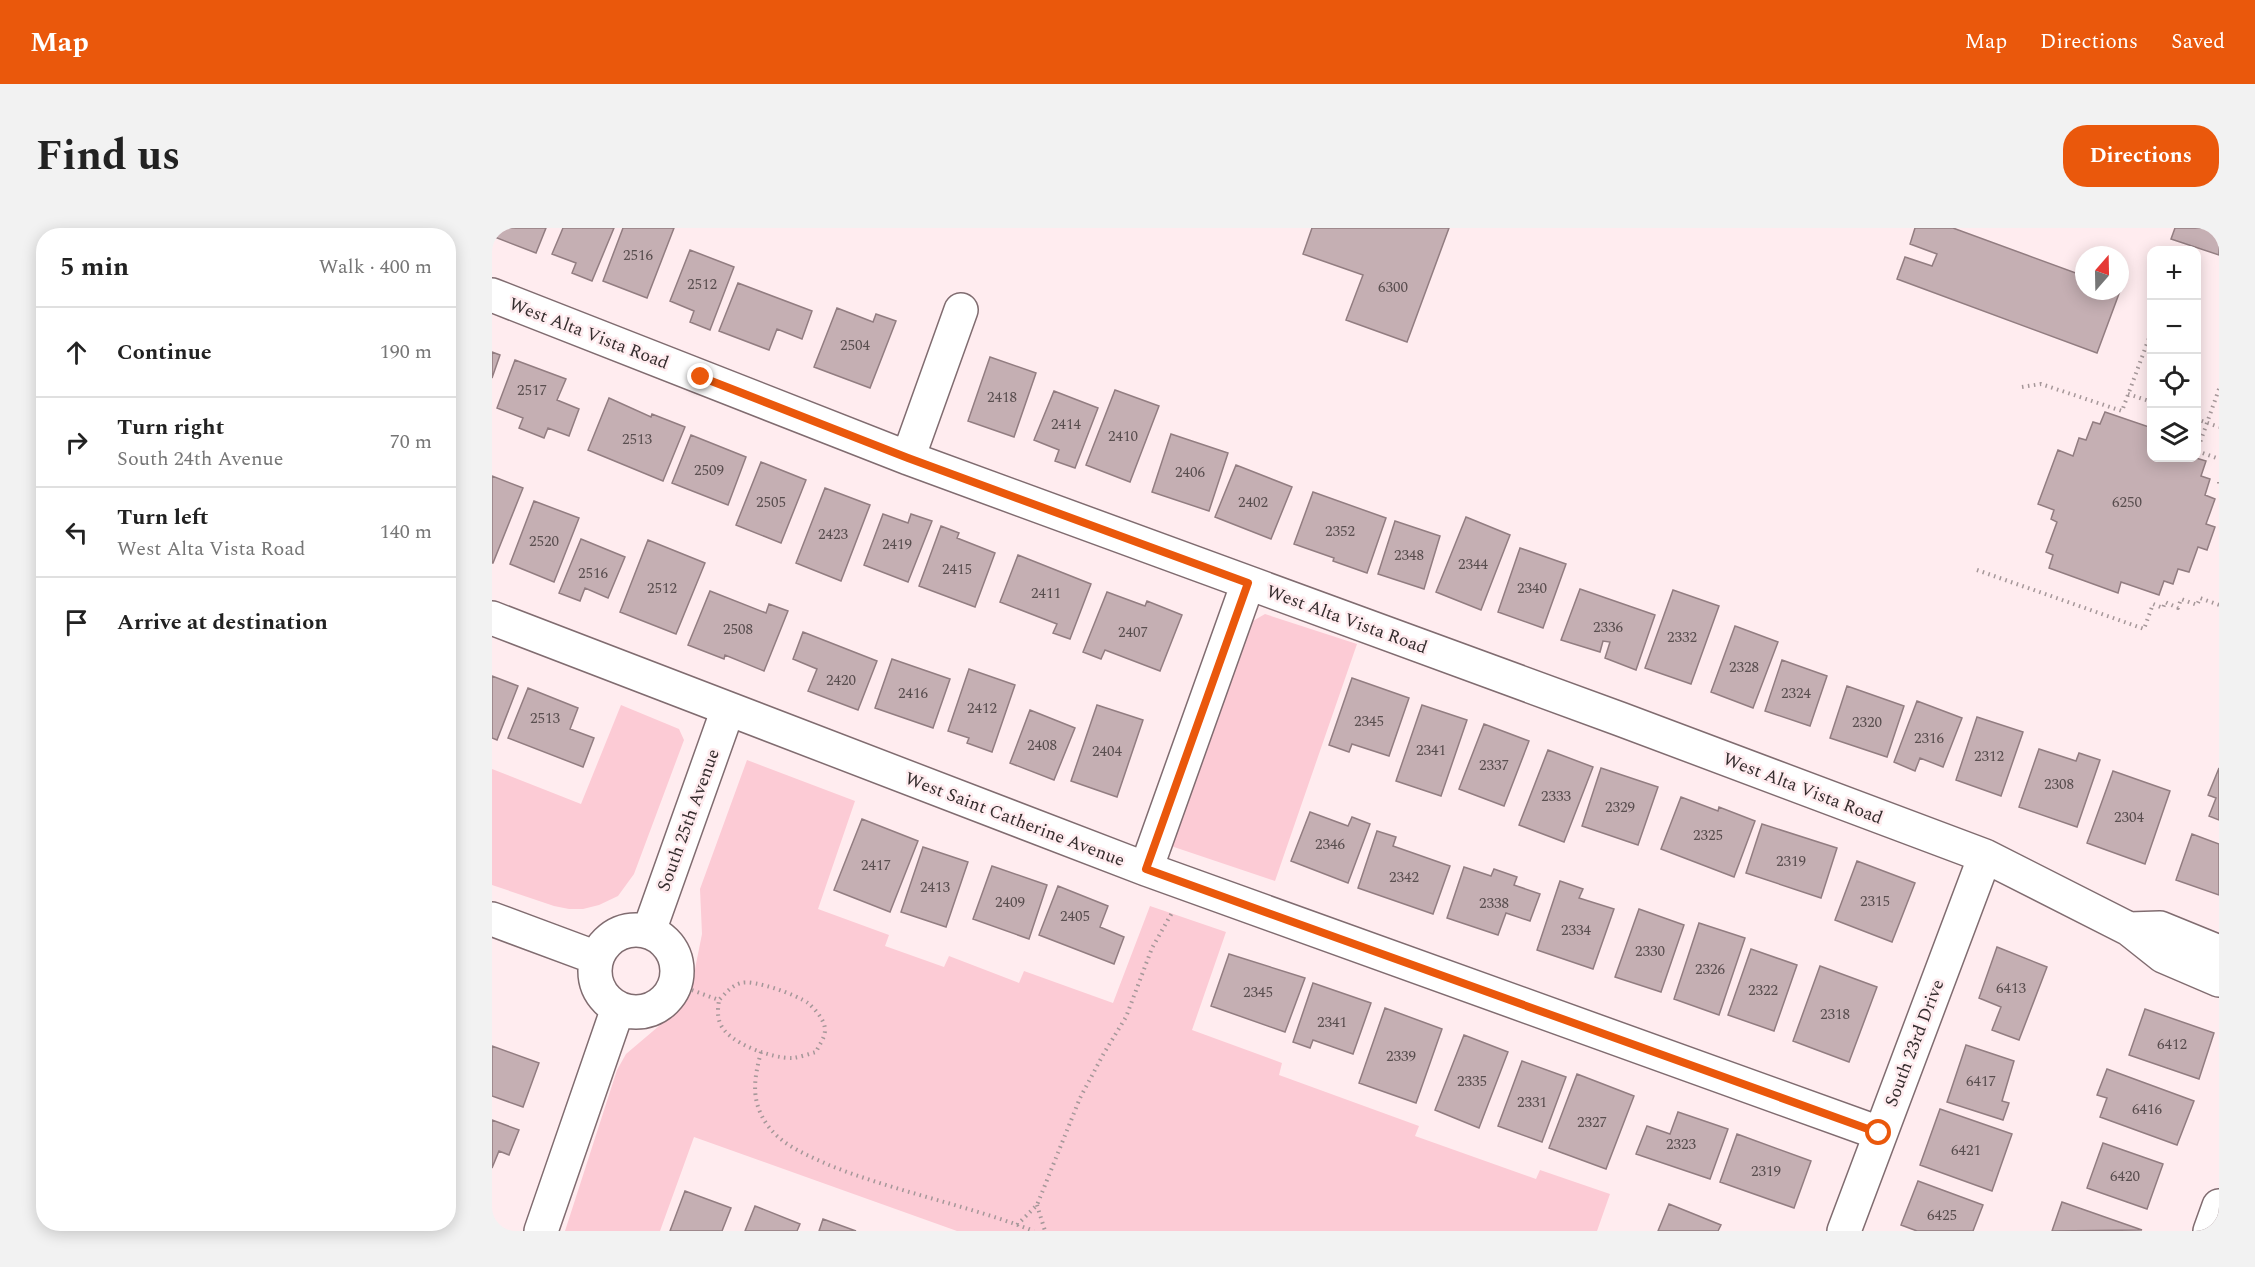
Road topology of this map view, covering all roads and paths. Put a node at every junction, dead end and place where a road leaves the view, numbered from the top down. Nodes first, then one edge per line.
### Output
1 (492, 296) edge
2 (961, 310) dead end
3 (2147, 341) edge
4 (2022, 387) dead end
5 (2219, 388) edge
6 (2128, 394) junction
7 (2147, 401) edge
8 (2201, 420) edge
9 (2207, 422) junction
10 (2219, 427) edge
11 (908, 458) junction
12 (2219, 459) edge
13 (1977, 570) dead end
14 (1248, 583) junction
15 (2219, 605) edge
16 (492, 618) edge
17 (728, 709) junction
18 (1985, 856) junction
19 (1146, 869) junction
20 (1183, 882) junction
21 (492, 919) edge
22 (2129, 928) junction
23 (649, 932) junction
24 (2219, 952) edge
25 (597, 958) junction
26 (2219, 980) edge
27 (675, 984) junction
28 (719, 1000) junction
29 (618, 1008) junction
30 (761, 1052) junction
31 (1879, 1133) junction
32 (1038, 1205) junction
33 (2219, 1206) edge
34 (1017, 1225) junction
35 (541, 1231) edge
36 (1034, 1231) edge
37 (1045, 1231) edge
38 (1844, 1231) edge
39 (2210, 1231) edge

1 - 11 street, West Alta Vista Road
2 - 11 street
3 - 6 path
4 - 6 path
5 - 9 path
6 - 7 path
8 - 9 path
9 - 10 path
9 - 12 path
11 - 14 street, West Alta Vista Road
13 - 15 path
14 - 18 street, West Alta Vista Road
14 - 19 street
16 - 17 street, West Saint Catherine Avenue
17 - 19 street, West Saint Catherine Avenue
17 - 23 street, South 25th Avenue
18 - 22 street, West Alta Vista Road
18 - 31 street, South 23rd Drive
19 - 20 street, West Saint Catherine Avenue
20 - 31 street, West Saint Catherine Avenue
20 - 32 path
21 - 25 street
22 - 24 street, West Alta Vista Road
22 - 26 street, West Alta Vista Road
23 - 25 street
23 - 27 street
25 - 29 street
27 - 28 path
27 - 29 street
28 - 30 path
28 - 30 path
29 - 35 street
30 - 34 path
31 - 38 street, South 23rd Drive
32 - 34 path
32 - 37 path
33 - 39 street
34 - 36 path

